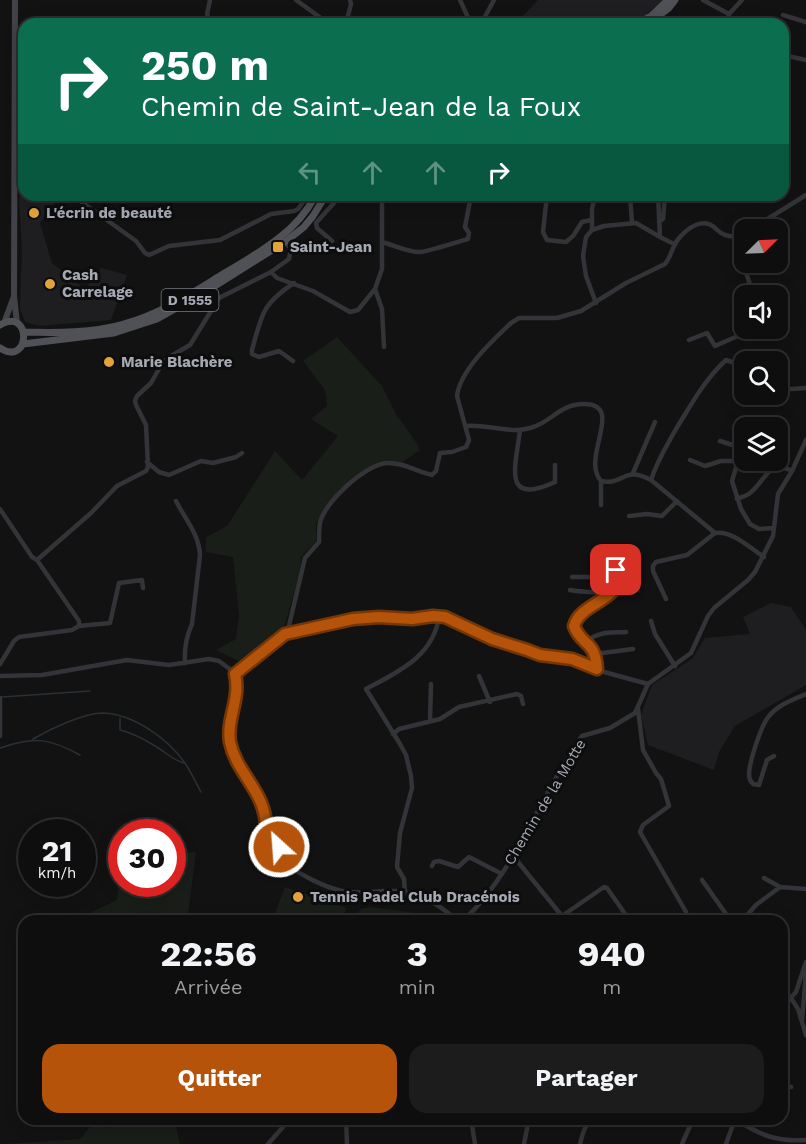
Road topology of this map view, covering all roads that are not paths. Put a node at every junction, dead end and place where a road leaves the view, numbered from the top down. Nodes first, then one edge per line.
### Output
1 (15, 0) edge
2 (210, 0) edge
3 (296, 0) edge
4 (350, 0) edge
5 (460, 0) edge
6 (494, 0) edge
7 (668, 0) edge
8 (675, 0) edge
9 (703, 0) edge
10 (742, 0) edge
11 (729, 14) junction
12 (783, 15) dead end
13 (208, 18) edge
14 (321, 18) edge
15 (348, 18) edge
16 (468, 18) edge
17 (484, 18) edge
18 (647, 18) edge
19 (656, 18) edge
20 (728, 18) edge
21 (806, 22) edge
22 (789, 56) edge
23 (806, 60) edge
24 (15, 184) junction
25 (18, 184) edge
26 (806, 195) edge
27 (80, 201) edge
28 (304, 201) edge
29 (312, 201) edge
30 (322, 201) edge
31 (336, 201) edge
32 (382, 201) edge
33 (470, 201) edge
34 (546, 201) edge
35 (593, 201) edge
36 (630, 201) edge
37 (658, 201) edge
38 (664, 201) edge
39 (591, 219) junction
40 (767, 219) edge
41 (659, 222) junction
42 (632, 224) junction
43 (592, 230) junction
44 (660, 237) junction
45 (734, 237) edge
46 (332, 241) dead end
47 (285, 242) junction
48 (382, 242) junction
49 (674, 244) junction
50 (271, 272) junction
51 (294, 283) junction
52 (375, 289) junction
53 (14, 296) junction
54 (596, 303) junction
55 (17, 323) junction
56 (2, 324) edge
57 (24, 332) junction
58 (734, 338) edge
59 (689, 340) dead end
60 (23, 344) junction
61 (384, 347) dead end
62 (1, 350) edge
63 (293, 361) dead end
64 (734, 363) edge
65 (806, 388) edge
66 (788, 389) edge
67 (655, 423) dead end
68 (466, 426) junction
69 (520, 429) junction
70 (806, 440) edge
71 (720, 441) dead end
72 (734, 445) edge
73 (242, 453) dead end
74 (690, 460) dead end
75 (734, 461) edge
76 (147, 462) junction
77 (555, 465) dead end
78 (734, 471) edge
79 (792, 471) junction
80 (633, 473) junction
81 (651, 480) junction
82 (601, 481) junction
83 (737, 499) junction
84 (176, 501) dead end
85 (677, 501) junction
86 (601, 505) dead end
87 (0, 509) edge
88 (629, 516) dead end
89 (774, 528) junction
90 (715, 533) junction
91 (764, 556) junction
92 (37, 560) junction
93 (616, 570) dead end
94 (572, 577) dead end
95 (619, 577) junction
96 (143, 588) dead end
97 (570, 590) dead end
98 (608, 596) junction
99 (666, 599) dead end
100 (439, 616) junction
101 (651, 621) dead end
102 (79, 626) junction
103 (626, 632) dead end
104 (287, 634) junction
105 (587, 642) junction
106 (633, 650) dead end
107 (595, 654) junction
108 (186, 663) junction
109 (0, 664) edge
110 (675, 666) junction
111 (597, 669) junction
112 (235, 674) junction
113 (0, 676) edge
114 (479, 676) dead end
115 (431, 684) dead end
116 (648, 684) junction
117 (806, 693) edge
118 (0, 698) edge
119 (490, 702) junction
120 (524, 704) dead end
121 (638, 709) junction
122 (430, 721) junction
123 (393, 734) junction
124 (0, 736) edge
125 (774, 756) dead end
126 (266, 832) junction
127 (273, 841) junction
128 (265, 845) junction
129 (278, 851) junction
130 (269, 855) junction
131 (514, 857) junction
132 (284, 863) junction
133 (432, 866) dead end
134 (502, 874) junction
135 (764, 878) dead end
136 (702, 880) dead end
137 (780, 887) junction
138 (806, 889) edge
139 (405, 893) junction
140 (450, 915) edge
141 (469, 915) edge
142 (562, 915) edge
143 (562, 915) edge
144 (626, 915) edge
145 (686, 915) edge
146 (727, 915) edge
147 (747, 915) edge
148 (806, 962) edge
149 (806, 972) edge
150 (802, 996) edge
151 (793, 1002) junction
152 (788, 1004) edge
153 (802, 1020) junction
154 (806, 1035) edge
155 (788, 1086) edge
156 (791, 1087) dead end
157 (285, 1125) edge
158 (346, 1125) edge
159 (472, 1125) edge
160 (528, 1125) edge
161 (587, 1125) edge
162 (690, 1125) edge
163 (733, 1125) edge
164 (745, 1125) edge
165 (806, 1140) edge
166 (268, 1144) edge
167 (347, 1144) edge
168 (476, 1144) edge
169 (524, 1144) edge
170 (580, 1144) edge
171 (682, 1144) edge
172 (726, 1144) edge

1 - 24 main road
2 - 13 street
3 - 14 street
4 - 15 street
5 - 16 street
6 - 17 street
7 - 18 main road
8 - 19 main road
9 - 11 street
10 - 11 street
11 - 20 street
12 - 21 street
22 - 23 street
24 - 25 street
24 - 53 main road
26 - 40 street
27 - 28 street
29 - 57 main road, D 1555
30 - 47 main road, D 1555
31 - 46 street
32 - 48 street
33 - 48 street
34 - 39 street
35 - 39 street
36 - 42 street
37 - 41 street
38 - 41 street
39 - 43 street
41 - 44 street
42 - 43 street
42 - 44 street
43 - 54 street
44 - 49 street
45 - 49 street
47 - 50 street
47 - 60 main road, D 1555
48 - 52 street
49 - 54 street
50 - 51 street
50 - 76 street
51 - 52 street
51 - 63 street
52 - 61 street
53 - 55 main road
53 - 56 main road
54 - 68 street
55 - 56 main road
55 - 57 main road
57 - 60 main road
58 - 59 street
60 - 62 main road
64 - 81 street
65 - 66 street
67 - 80 street
68 - 69 street
68 - 104 street
69 - 77 street
69 - 82 street
70 - 79 street
71 - 72 street
73 - 76 street
74 - 75 street
76 - 92 street
78 - 83 street
79 - 83 street
79 - 89 street
80 - 81 street
80 - 82 street
81 - 85 street
82 - 86 street
83 - 89 street
84 - 108 street
85 - 88 street
85 - 90 street
87 - 92 street
89 - 91 street
90 - 91 street
90 - 99 street
91 - 110 street
92 - 102 street
93 - 95 street
94 - 95 street
95 - 98 street
96 - 102 street
97 - 98 street
98 - 105 street
100 - 104 street
100 - 111 street
100 - 123 street
101 - 110 street
102 - 109 street
103 - 105 street
104 - 112 street
105 - 107 street
106 - 107 street
107 - 111 street
108 - 112 street
108 - 113 street
110 - 116 street
111 - 116 street
112 - 126 street
114 - 119 street
115 - 122 street
116 - 121 street
117 - 125 street
118 - 124 street
119 - 120 street
119 - 122 street
121 - 131 street, Chemin de la Motte
121 - 145 street
122 - 123 street
123 - 139 street
126 - 127 street
126 - 128 street
127 - 128 street
127 - 129 street
128 - 130 street
129 - 130 street
129 - 132 street
130 - 132 street
131 - 134 street, Chemin de la Motte
131 - 142 street
132 - 139 street
133 - 134 street
134 - 141 street, Chemin de la Motte
135 - 137 street
136 - 146 street
137 - 138 street
137 - 147 street
139 - 140 street
143 - 144 street
148 - 150 street
149 - 150 street
150 - 151 street
150 - 151 street
150 - 153 street
151 - 152 street
151 - 153 street
153 - 154 street
155 - 156 street
157 - 166 street
158 - 167 street
159 - 168 street
160 - 169 street
161 - 170 street
162 - 171 street
163 - 172 street
164 - 165 street

